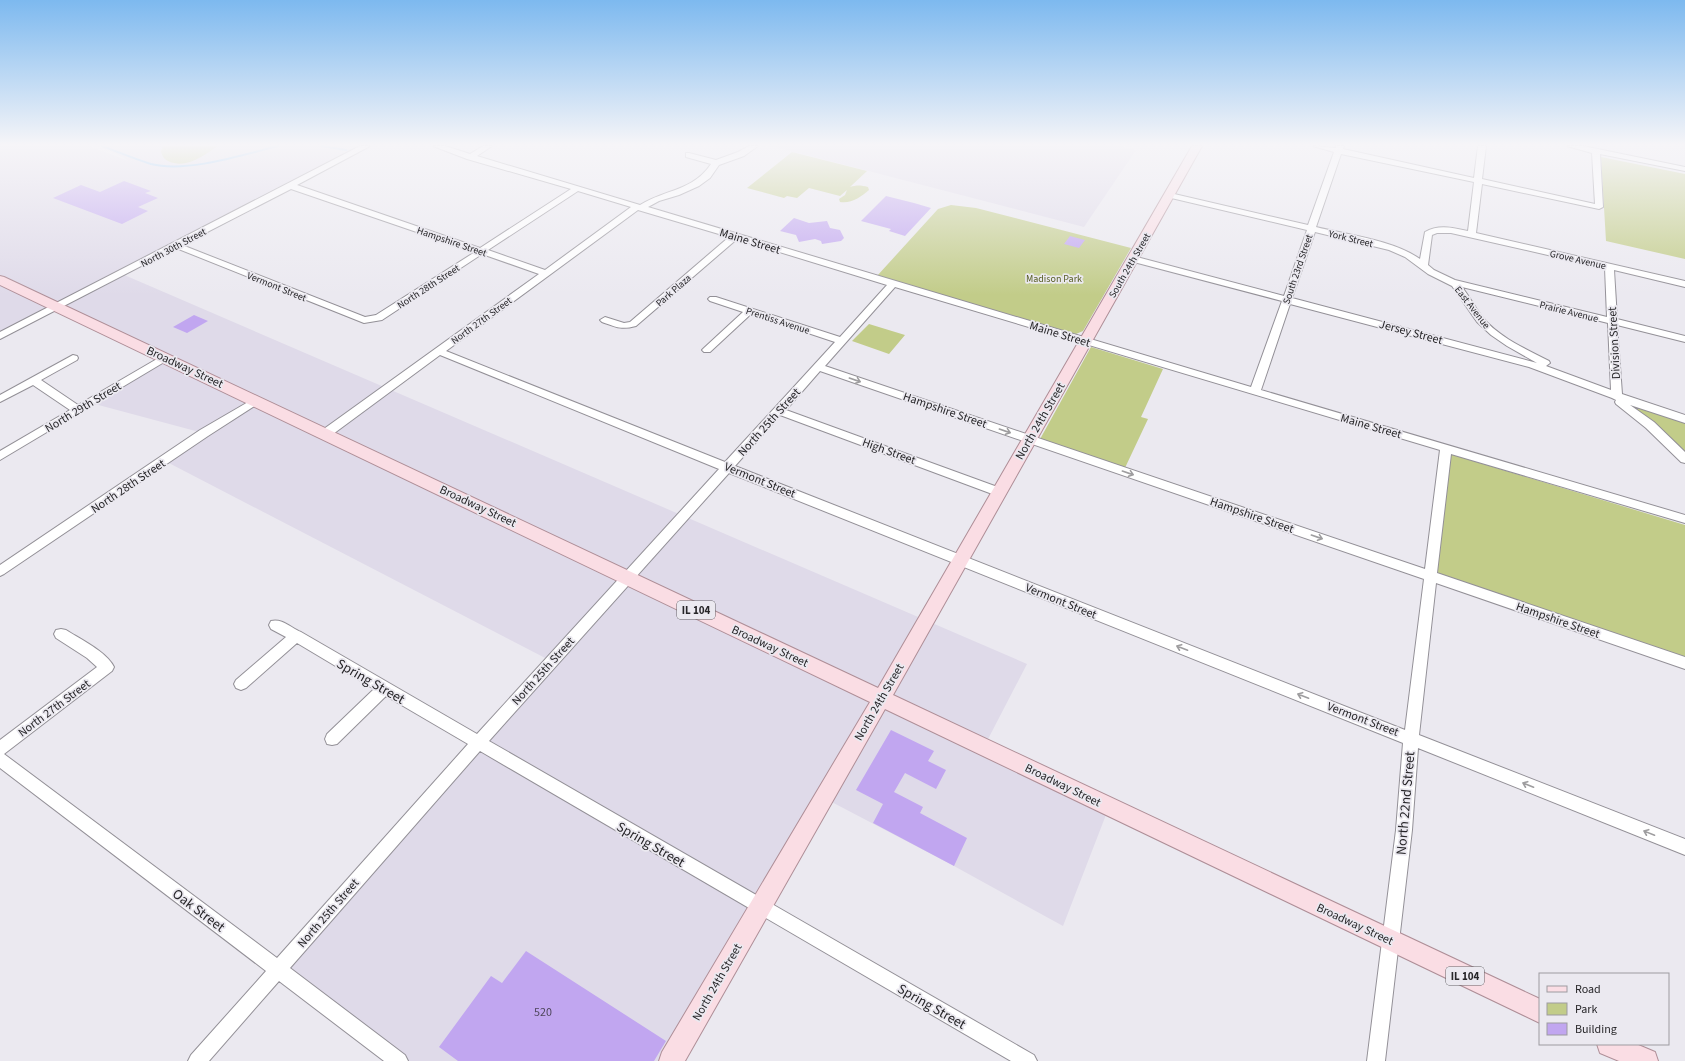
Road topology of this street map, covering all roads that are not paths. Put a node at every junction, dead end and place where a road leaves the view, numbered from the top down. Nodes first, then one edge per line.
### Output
1 (272, 196) edge
2 (319, 196) edge
3 (566, 196) edge
4 (598, 196) edge
5 (670, 196) edge
6 (1169, 196) edge
7 (1176, 196) edge
8 (1323, 196) edge
9 (1476, 196) edge
10 (1546, 196) edge
11 (1598, 196) edge
12 (639, 208) junction
13 (1311, 228) junction
14 (1472, 234) junction
15 (735, 236) junction
16 (176, 245) junction
17 (1425, 245) junction
18 (1392, 248) junction
19 (482, 251) junction
20 (1133, 259) junction
21 (1423, 266) junction
22 (1609, 266) junction
23 (546, 273) junction
24 (0, 280) edge
25 (1454, 282) junction
26 (893, 284) junction
27 (1685, 284) edge
28 (713, 299) dead end
29 (1288, 299) junction
30 (58, 307) junction
31 (749, 311) junction
32 (379, 318) joint
33 (605, 320) dead end
34 (1613, 322) junction
35 (0, 336) edge
36 (1685, 339) edge
37 (842, 341) junction
38 (1085, 342) junction
39 (707, 350) dead end
40 (438, 351) junction
41 (73, 358) dead end
42 (166, 358) junction
43 (819, 368) junction
44 (1570, 376) junction
45 (33, 380) junction
46 (1255, 392) junction
47 (1612, 395) junction
48 (0, 399) edge
49 (255, 401) junction
50 (78, 410) junction
51 (779, 411) junction
52 (1685, 419) edge
53 (325, 434) junction
54 (1029, 439) junction
55 (1446, 449) junction
56 (0, 456) edge
57 (1685, 459) edge
58 (728, 467) junction
59 (999, 492) junction
60 (1685, 519) edge
61 (960, 561) junction
62 (0, 571) edge
63 (1431, 576) junction
64 (627, 578) junction
65 (276, 625) dead end
66 (61, 634) dead end
67 (296, 636) junction
68 (1685, 663) edge
69 (241, 684) dead end
70 (384, 688) junction
71 (881, 699) junction
72 (1411, 738) junction
73 (332, 740) dead end
74 (478, 743) junction
75 (0, 749) edge
76 (0, 759) edge
77 (1685, 847) edge
78 (760, 907) junction
79 (1391, 941) junction
80 (278, 970) junction
81 (1539, 1012) edge
82 (1611, 1045) edge
83 (197, 1061) edge
84 (399, 1061) edge
85 (671, 1061) edge
86 (1028, 1061) edge
87 (1376, 1061) edge
88 (1646, 1061) edge

1 - 16 street, North 30th Street
2 - 19 street, Hampshire Street
3 - 19 street, North 28th Street
4 - 12 street, Maine Street
5 - 12 street, North 27th Street
6 - 20 main road, South 24th Street
7 - 13 street, York Street
8 - 13 street, South 23rd Street
9 - 14 street
10 - 11 street
12 - 15 street, Maine Street
12 - 23 street, North 27th Street
13 - 18 street, York Street
13 - 29 street, South 23rd Street
14 - 17 street
14 - 22 street, Grove Avenue
15 - 26 street, Maine Street
15 - 33 street, Park Plaza
16 - 30 street, North 30th Street
16 - 32 street, Vermont Street
17 - 18 street, York Street
17 - 21 street
18 - 21 street, York Street
19 - 23 street, Hampshire Street
19 - 32 street, North 28th Street
20 - 29 street, Jersey Street
20 - 38 main road, South 24th Street
21 - 25 street, East Avenue
22 - 27 street, Grove Avenue
22 - 34 street, Division Street
23 - 40 street, North 27th Street
24 - 30 main road, Broadway Street / IL 104
25 - 34 street, Prairie Avenue
25 - 44 street, East Avenue
26 - 37 street, North 25th Street
26 - 38 street, Maine Street
28 - 31 street, Prentiss Avenue
29 - 44 street, Jersey Street
29 - 46 street, South 23rd Street
30 - 35 street, North 30th Street
30 - 42 main road, Broadway Street / IL 104
31 - 37 street, Prentiss Avenue
31 - 39 street
34 - 36 street, Prairie Avenue
34 - 47 street, Division Street
37 - 43 street, North 25th Street
38 - 46 street, Maine Street
38 - 54 main road, North 24th Street
40 - 53 street, North 27th Street
40 - 58 street, Vermont Street
41 - 45 street
42 - 49 main road, Broadway Street / IL 104
42 - 50 street, North 29th Street
43 - 51 street, North 25th Street
43 -> 54 street, Hampshire Street
44 - 47 street, Jersey Street
45 - 48 street
45 - 50 street
46 - 55 street, Maine Street
47 - 52 street, Jersey Street
47 - 57 street
49 - 53 main road, Broadway Street / IL 104
49 - 62 street, North 28th Street
50 - 56 street, North 29th Street
51 - 58 street, North 25th Street
51 - 59 street, High Street
53 - 64 main road, Broadway Street / IL 104
54 - 59 main road, North 24th Street
54 -> 63 street, Hampshire Street
55 - 60 street, Maine Street
55 - 63 street, North 22nd Street
58 - 61 street, Vermont Street
58 - 64 street, North 25th Street
59 - 61 main road, North 24th Street
61 - 71 main road, North 24th Street
72 -> 61 street, Vermont Street
63 - 68 street, Hampshire Street
63 - 72 street, North 22nd Street
64 - 71 main road, Broadway Street / IL 104
64 - 74 street, North 25th Street
65 - 67 street, Spring Street
66 - 75 street, North 27th Street
67 - 69 street
67 - 70 street, Spring Street
70 - 73 street
70 - 74 street, Spring Street
71 - 78 main road, North 24th Street
71 - 79 main road, Broadway Street / IL 104
77 -> 72 street, Vermont Street
72 - 79 street, North 22nd Street
74 - 78 street, Spring Street
74 - 80 street, North 25th Street
76 - 80 street, Oak Street
78 - 85 main road, North 24th Street
78 - 86 street, Spring Street
79 - 81 main road, Broadway Street / IL 104
79 - 87 street, North 22nd Street
80 - 83 street, North 25th Street
80 - 84 street, Oak Street
82 - 88 main road

